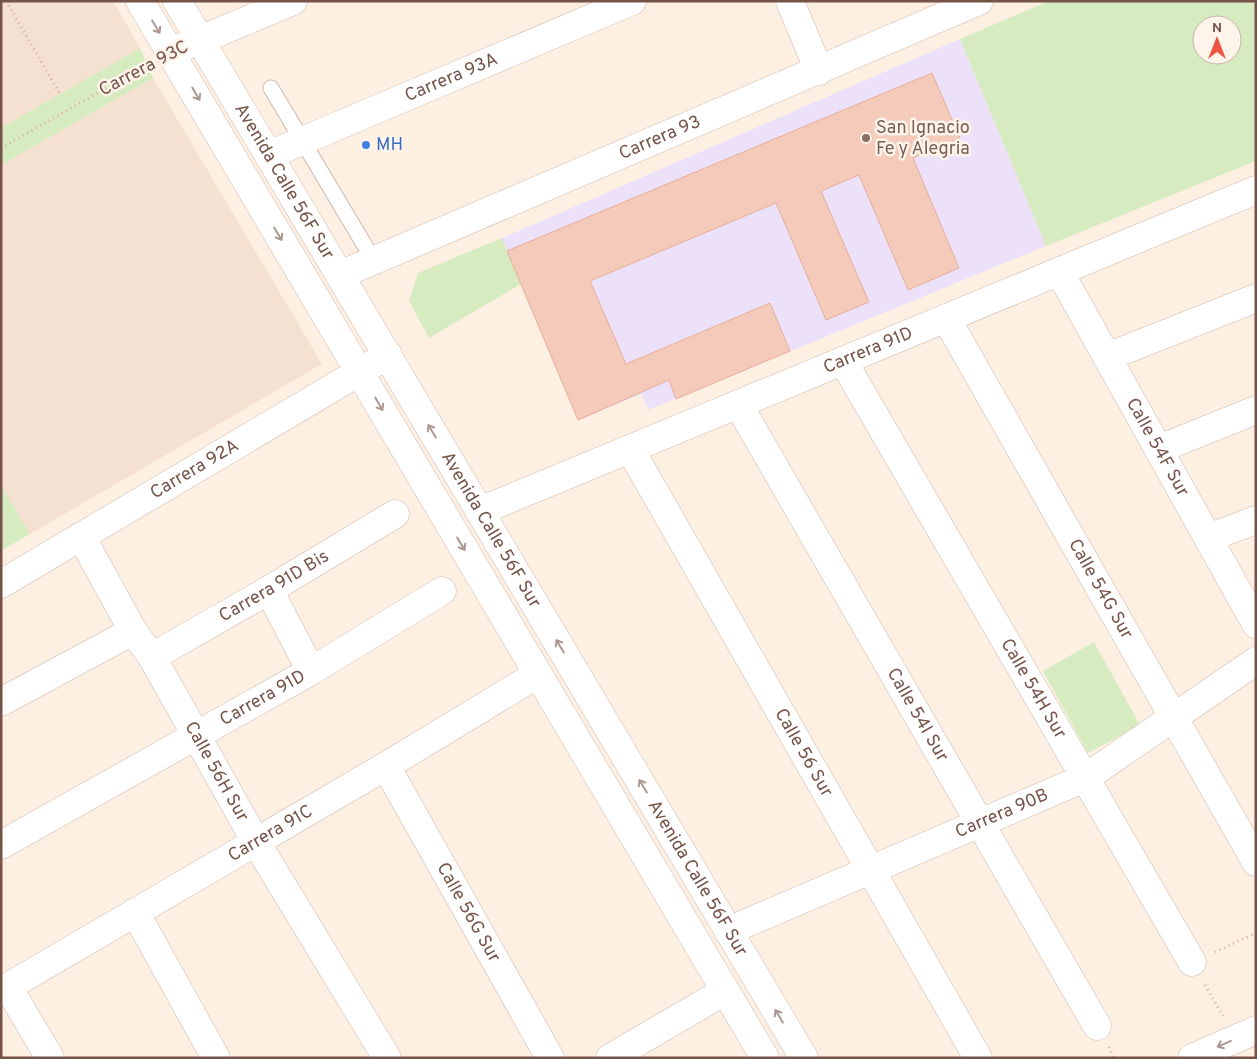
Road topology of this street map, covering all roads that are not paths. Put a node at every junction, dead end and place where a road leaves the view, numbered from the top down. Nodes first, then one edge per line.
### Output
1 (140, 1) edge
2 (177, 1) edge
3 (293, 1) edge
4 (632, 1) edge
5 (790, 1) edge
6 (979, 1) edge
7 (200, 40) junction
8 (171, 52) junction
9 (819, 71) junction
10 (271, 88) dead end
11 (302, 140) junction
12 (269, 155) junction
13 (1256, 190) edge
14 (374, 261) junction
15 (1059, 272) junction
16 (340, 275) junction
17 (1256, 298) edge
18 (946, 318) junction
19 (388, 355) junction
20 (1107, 357) junction
21 (843, 361) junction
22 (360, 372) junction
23 (738, 404) junction
24 (1256, 410) edge
25 (630, 448) junction
26 (1159, 449) junction
27 (480, 511) junction
28 (396, 514) dead end
29 (1256, 520) edge
30 (81, 536) junction
31 (1208, 538) junction
32 (1, 584) edge
33 (269, 590) junction
34 (442, 592) dead end
35 (1256, 624) edge
36 (132, 630) junction
37 (152, 657) junction
38 (1256, 661) edge
39 (311, 671) junction
40 (538, 674) junction
41 (1, 702) edge
42 (1174, 718) junction
43 (196, 736) junction
44 (386, 766) junction
45 (1085, 778) junction
46 (980, 824) junction
47 (256, 842) junction
48 (1, 846) edge
49 (1256, 862) edge
50 (871, 870) junction
51 (135, 912) junction
52 (728, 931) junction
53 (1192, 962) road end
54 (5, 989) edge
55 (725, 991) junction
56 (1096, 1026) dead end
57 (1256, 1030) edge
58 (50, 1058) edge
59 (216, 1058) edge
60 (387, 1058) edge
61 (550, 1058) edge
62 (610, 1058) edge
63 (765, 1058) edge
64 (804, 1058) edge
65 (978, 1058) edge
66 (1192, 1058) edge

1 -> 8 street, Avenida Calle 56F Sur
2 - 7 street, Avenida Calle 56F Sur
3 - 7 street, Carrera 93C
4 - 11 street, Carrera 93A
5 - 9 street
6 - 9 street, Carrera 93
7 - 8 street, Carrera 93C
7 - 12 street, Avenida Calle 56F Sur
8 -> 22 street, Avenida Calle 56F Sur
9 - 14 street, Carrera 93
10 - 11 lane
11 - 12 street, Carrera 93A
11 - 14 lane
12 - 16 street, Avenida Calle 56F Sur
13 - 15 street, Carrera 91D
14 - 16 street, Carrera 93
15 - 18 street, Carrera 91D
15 - 20 street, Calle 54F Sur
16 - 19 street, Avenida Calle 56F Sur
17 - 20 street
18 - 21 street, Carrera 91D
18 - 42 street, Calle 54G Sur
19 - 22 street, Carrera 92A
27 -> 19 street, Avenida Calle 56F Sur
20 - 26 street, Calle 54F Sur
21 - 23 street, Carrera 91D
21 - 45 street, Calle 54H Sur
22 - 30 street, Carrera 92A
22 -> 40 street, Avenida Calle 56F Sur
23 - 25 street, Carrera 91D
23 - 46 street, Calle 54I Sur
24 - 26 street
25 - 27 street, Carrera 91D
25 - 50 street, Calle 56 Sur
26 - 31 street, Calle 54F Sur
52 -> 27 street, Avenida Calle 56F Sur
28 - 33 street, Carrera 91D Bis
29 - 31 street
30 - 32 street, Carrera 92A
30 - 36 street, Calle 56H Sur
31 - 35 street, Calle 54F Sur
33 - 37 street, Carrera 91D Bis
33 - 39 street
34 - 39 street, Carrera 91D
36 - 37 street, Calle 56H Sur
36 - 41 street
37 - 43 street, Calle 56H Sur
38 - 42 street, Carrera 90B
39 - 43 street, Carrera 91D
40 - 44 street, Carrera 91C
40 - 55 street, Avenida Calle 56F Sur
42 - 45 street, Carrera 90B
42 - 49 street, Calle 54G Sur
43 - 47 street, Calle 56H Sur
43 - 48 street, Carrera 91D
44 - 47 street, Carrera 91C
44 - 61 street, Calle 56G Sur
45 - 46 street, Carrera 90B
45 - 53 street, Calle 54H Sur
46 - 50 street, Carrera 90B
46 - 56 street, Calle 54I Sur
47 - 51 street, Carrera 91C
47 - 60 street, Calle 56H Sur
50 - 52 street, Carrera 90B
50 - 65 street, Calle 56 Sur
51 - 54 street, Carrera 91C
51 - 59 street
64 -> 52 street, Avenida Calle 56F Sur
54 - 58 street
55 - 62 street
55 - 63 street, Avenida Calle 56F Sur
57 -> 66 street

